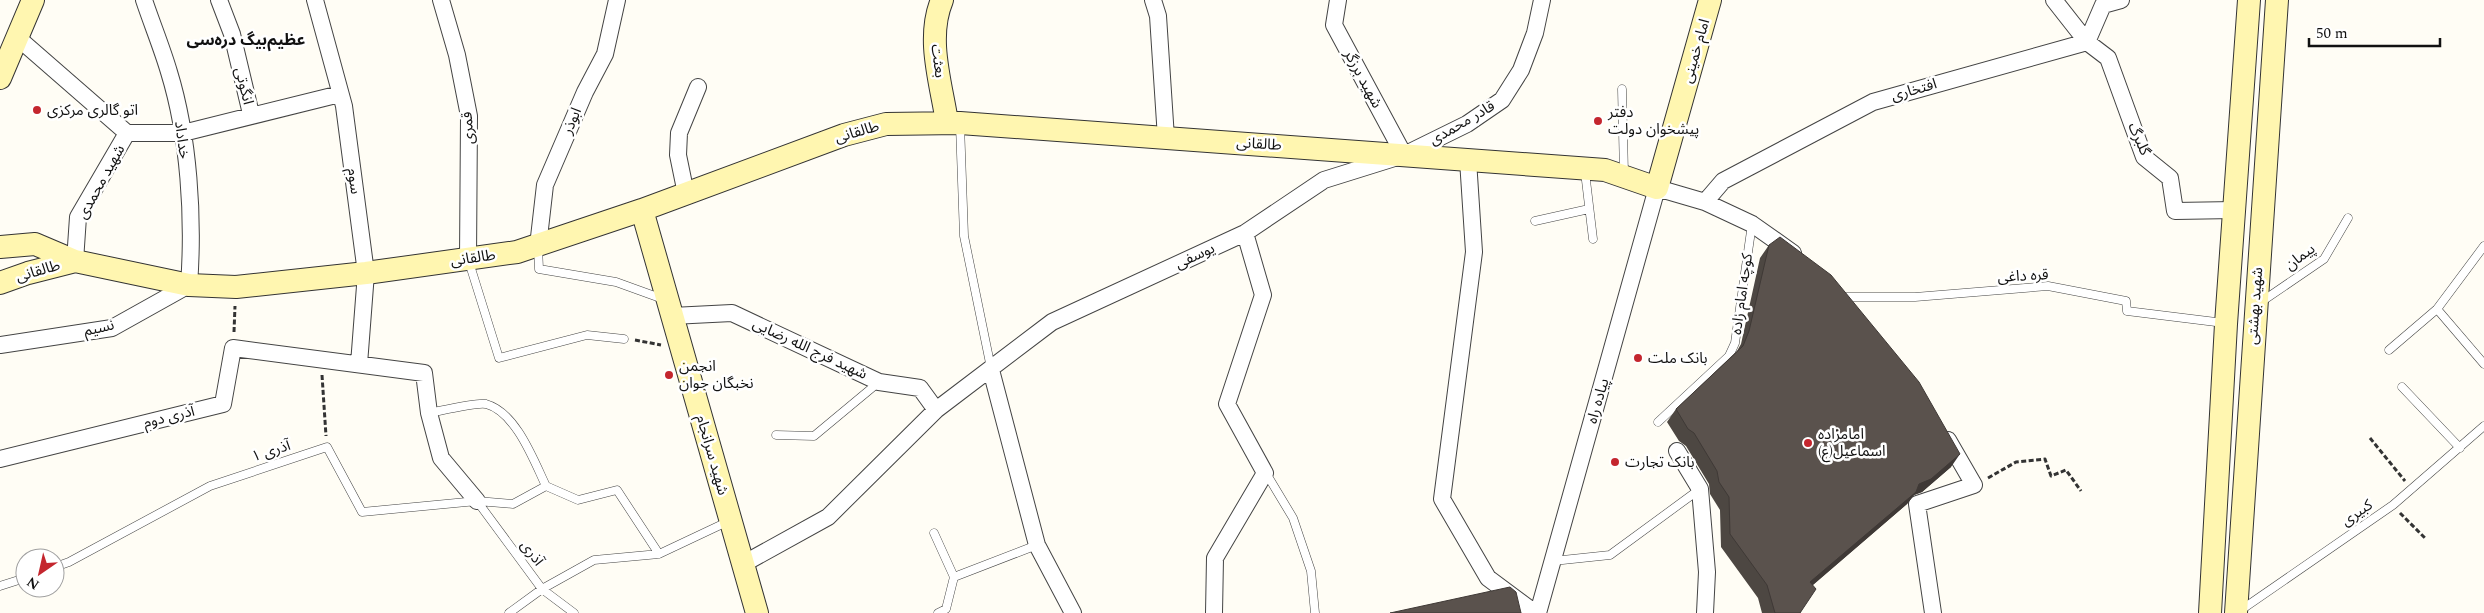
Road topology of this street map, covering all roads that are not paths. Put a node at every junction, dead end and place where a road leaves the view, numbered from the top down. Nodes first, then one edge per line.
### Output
1 (33, 0) edge
2 (144, 0) edge
3 (218, 0) edge
4 (314, 0) edge
5 (441, 0) edge
6 (617, 0) edge
7 (942, 0) edge
8 (1153, 0) edge
9 (1338, 0) edge
10 (1542, 0) edge
11 (1710, 0) edge
12 (2054, 0) edge
13 (2121, 0) edge
14 (2249, 0) edge
15 (2277, 0) edge
16 (18, 38) junction
17 (2088, 42) junction
18 (0, 78) edge
19 (698, 86) dead end
20 (1622, 89) dead end
21 (340, 94) junction
22 (252, 114) junction
23 (953, 122) junction
24 (127, 133) junction
25 (183, 133) junction
26 (1166, 138) junction
27 (1404, 155) junction
28 (1468, 160) junction
29 (1585, 168) junction
30 (1624, 176) junction
31 (1657, 188) junction
32 (686, 194) junction
33 (1705, 202) junction
34 (1590, 209) junction
35 (642, 210) junction
36 (2234, 210) junction
37 (2348, 218) dead end
38 (1535, 221) dead end
39 (1752, 224) junction
40 (1245, 233) junction
41 (1593, 239) dead end
42 (538, 246) junction
43 (0, 247) edge
44 (2483, 249) edge
45 (468, 259) junction
46 (1803, 260) edge
47 (75, 261) junction
48 (366, 273) junction
49 (0, 283) edge
50 (189, 285) junction
51 (1837, 291) joint
52 (2255, 305) junction
53 (670, 308) junction
54 (2437, 309) junction
55 (1854, 312) edge
56 (2226, 324) junction
57 (624, 338) road end
58 (0, 345) edge
59 (2389, 350) dead end
60 (359, 364) junction
61 (2484, 364) edge
62 (991, 370) junction
63 (879, 382) junction
64 (2402, 387) dead end
65 (936, 410) junction
66 (429, 413) junction
67 (1658, 422) dead end
68 (2484, 426) edge
69 (1941, 428) edge
70 (776, 435) dead end
71 (2460, 448) junction
72 (1677, 451) dead end
73 (0, 459) edge
74 (1265, 473) junction
75 (546, 486) junction
76 (1700, 489) junction
77 (477, 501) junction
78 (730, 520) junction
79 (934, 533) dead end
80 (1038, 545) junction
81 (659, 554) junction
82 (1553, 561) junction
83 (65, 564) edge
84 (743, 564) junction
85 (954, 577) junction
86 (15, 581) edge
87 (0, 586) edge
88 (542, 589) junction
89 (508, 613) edge
90 (574, 613) edge
91 (757, 613) edge
92 (938, 613) edge
93 (1073, 613) edge
94 (1214, 613) edge
95 (1315, 613) edge
96 (1537, 613) edge
97 (1705, 613) edge
98 (1933, 613) edge
99 (2210, 613) edge
100 (2237, 613) edge

1 - 16 main road
2 - 25 street, خداداد
3 - 22 street, انگوتی
4 - 21 street, سوم
5 - 45 street, قمری
6 - 42 street, ابوذر
7 - 23 main road, بعثت
8 - 26 street
9 - 27 street, شهید برزگر
10 - 27 street, قادر محمدی
11 - 31 main road, امام خمینی
12 - 17 street
13 - 17 street
14 - 36 main road, شهید بهشتی
15 - 52 main road, شهید بهشتی
16 - 18 main road
16 - 24 street
17 - 33 street, افتخاری
17 - 36 street, گلبرگ
19 - 32 street
20 - 30 lane
21 - 22 street
21 - 48 street, سوم
22 - 25 street
23 - 26 main road, طالقانی
23 - 32 main road, طالقانی
23 - 62 lane
24 - 25 street
24 - 47 street, شهید محمدی
25 - 50 street, خداداد
26 - 27 main road, طالقانی
27 - 28 main road, طالقانی
27 - 40 street, یوسفی
28 - 29 main road, طالقانی
28 - 96 street
29 - 30 main road, طالقانی
29 - 34 lane
30 - 31 main road, طالقانی
31 - 33 street
31 - 82 street, پیاده راه
32 - 35 main road, طالقانی
33 - 39 street
34 - 38 lane
34 - 41 lane
35 - 42 main road, طالقانی
35 - 53 main road, شهید سرانجام
36 - 56 main road, شهید بهشتی
37 - 52 lane, پیمان
39 - 46 street
39 - 67 lane, کوچه امام زاده
40 - 62 street, یوسفی
40 - 74 street
42 - 45 main road, طالقانی
42 - 53 lane
43 - 47 main road, طالقانی
44 - 54 lane
45 - 48 main road, طالقانی
45 - 57 lane
47 - 49 main road, طالقانی
47 - 50 main road, طالقانی
48 - 50 main road, طالقانی
48 - 60 street, سوم
50 - 58 street, نسیم
51 - 55 street
51 - 56 lane, قره داغی
52 - 100 main road, شهید بهشتی
53 - 63 street, شهید فرج الله رضایی
53 - 78 main road, شهید سرانجام
54 - 59 lane
54 - 61 lane
56 - 99 main road, شهید بهشتی
60 - 66 street
60 - 73 street, آذری دوم
62 - 65 street, یوسفی
62 - 80 street
63 - 65 street, شهید فرج الله رضایی
63 - 70 lane
64 - 71 lane
65 - 84 street, یوسفی
66 - 75 lane
66 - 77 street
68 - 71 lane, کبیری
69 - 98 street
71 - 100 lane, کبیری
72 - 76 street
74 - 94 street
74 - 95 lane
75 - 77 lane
75 - 81 lane
76 - 82 lane
76 - 97 street
77 - 83 lane, آذری ۱
77 - 88 lane, آذری
78 - 81 lane
78 - 84 main road, شهید سرانجام
79 - 85 lane
80 - 85 lane
80 - 93 street
81 - 88 lane
82 - 96 street, پیاده راه
84 - 91 main road, شهید سرانجام
85 - 92 lane
86 - 87 lane
88 - 89 lane
88 - 90 lane, آذری

